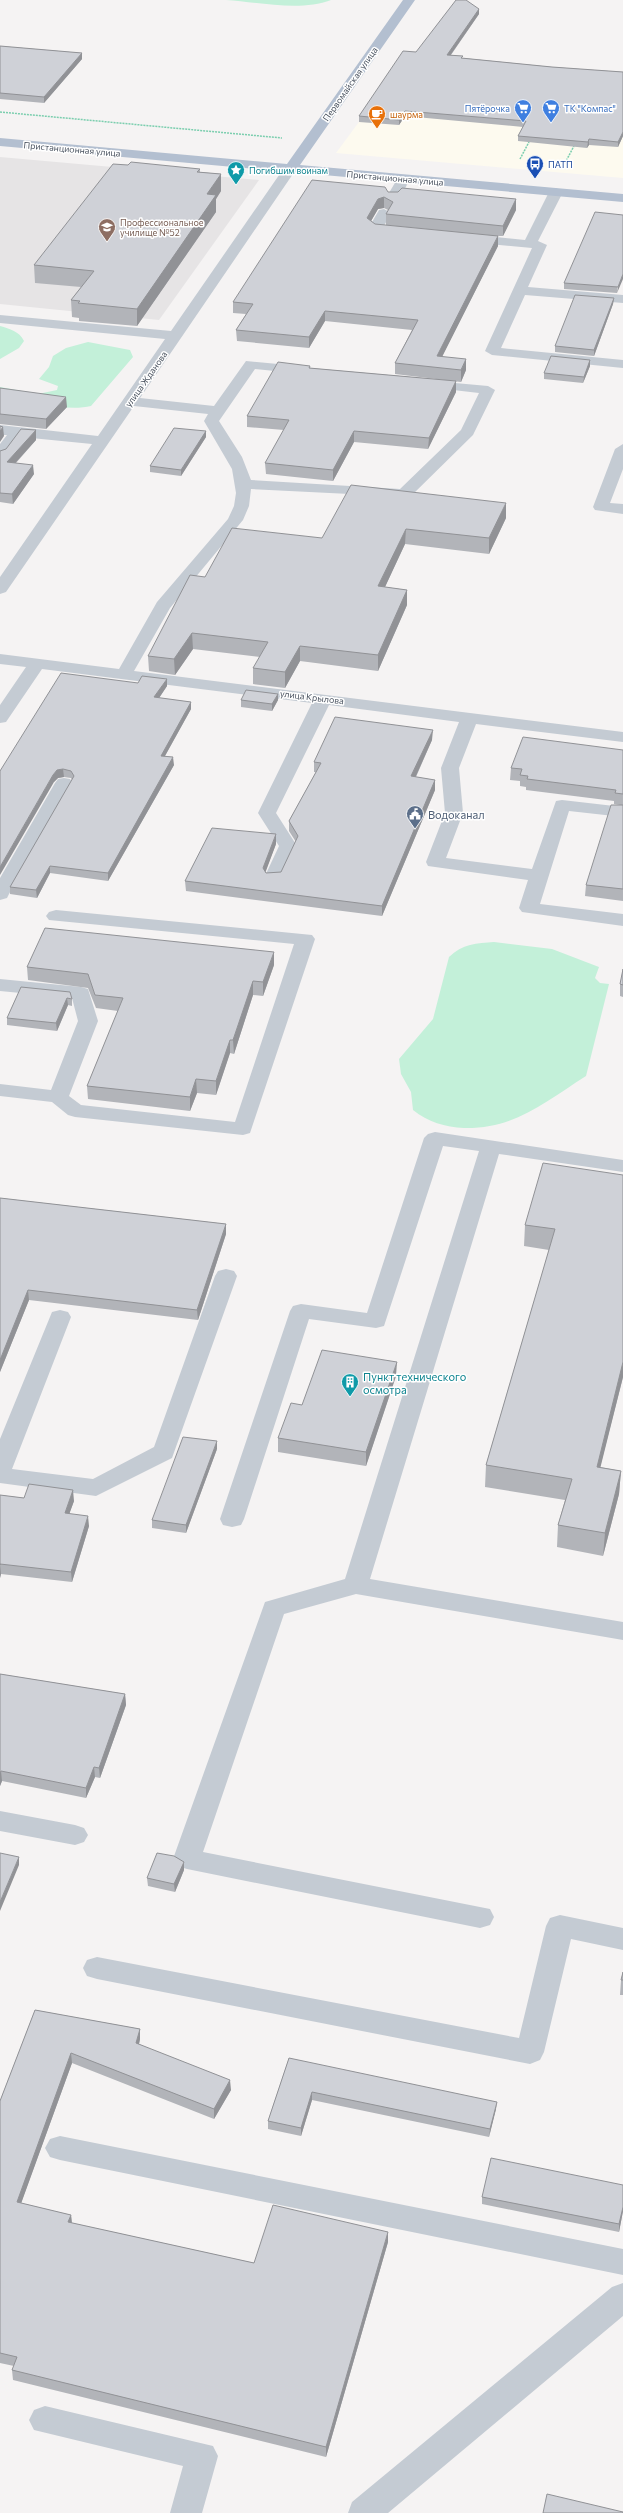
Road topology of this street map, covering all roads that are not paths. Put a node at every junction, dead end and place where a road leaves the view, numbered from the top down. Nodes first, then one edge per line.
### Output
1 (409, 0) edge
2 (0, 142) edge
3 (291, 168) junction
4 (404, 179) junction
5 (556, 192) junction
6 (393, 198) edge
7 (623, 198) edge
8 (384, 213) edge
9 (413, 233) edge
10 (452, 236) edge
11 (530, 244) junction
12 (520, 290) junction
13 (623, 300) edge
14 (0, 319) edge
15 (175, 336) junction
16 (623, 364) edge
17 (322, 372) edge
18 (409, 381) edge
19 (130, 401) junction
20 (218, 411) junction
21 (0, 430) edge
22 (17, 432) junction
23 (103, 441) junction
24 (623, 449) edge
25 (0, 455) edge
26 (245, 484) junction
27 (623, 509) edge
28 (0, 589) edge
29 (0, 659) edge
30 (37, 664) junction
31 (124, 674) junction
32 (324, 699) junction
33 (470, 717) junction
34 (0, 718) edge
35 (623, 737) edge
36 (64, 783) dead end
37 (623, 812) edge
38 (539, 876) junction
39 (272, 878) edge
40 (0, 894) edge
41 (56, 916) dead end
42 (623, 920) edge
43 (0, 985) edge
44 (0, 1090) edge
45 (58, 1097) junction
46 (491, 1146) junction
47 (623, 1166) edge
48 (226, 1276) dead end
49 (60, 1317) dead end
50 (0, 1469) edge
51 (0, 1475) edge
52 (232, 1519) dead end
53 (356, 1585) junction
54 (623, 1631) edge
55 (0, 1822) edge
56 (75, 1835) dead end
57 (480, 1917) dead end
58 (623, 1938) edge
59 (97, 1968) dead end
60 (60, 2148) dead end
61 (623, 2262) edge
62 (623, 2297) edge
63 (45, 2420) dead end
64 (186, 2513) edge
65 (364, 2513) edge

1 - 3 main road, Первомайская улица
2 - 3 main road, Пристанционная улица
3 - 4 main road, Пристанционная улица
3 - 15 street, улица Жданова
4 - 5 main road, Пристанционная улица
4 - 6 street
5 - 7 main road, Пристанционная улица
5 - 11 street
8 - 9 street
10 - 11 street
11 - 12 street
12 - 13 street
12 - 16 street
14 - 15 street
15 - 19 street, улица Жданова
17 - 20 street
18 - 26 street
19 - 20 street
19 - 23 street, улица Жданова
20 - 26 street
21 - 22 street
22 - 23 street
22 - 25 street
23 - 28 street, улица Жданова
24 - 27 street
26 - 31 street
29 - 30 street, улица Крылова
30 - 31 street, улица Крылова
30 - 34 street
31 - 32 street, улица Крылова
32 - 33 street, улица Крылова
32 - 39 street
33 - 35 street, улица Крылова
33 - 38 street
36 - 40 street
37 - 38 street
38 - 42 street
41 - 45 street
43 - 45 street
44 - 45 street
46 - 47 street
46 - 52 street
46 - 53 street
48 - 51 street
49 - 50 street
53 - 54 street
53 - 57 street
55 - 56 street
58 - 59 street
60 - 61 street
62 - 65 street
63 - 64 street

